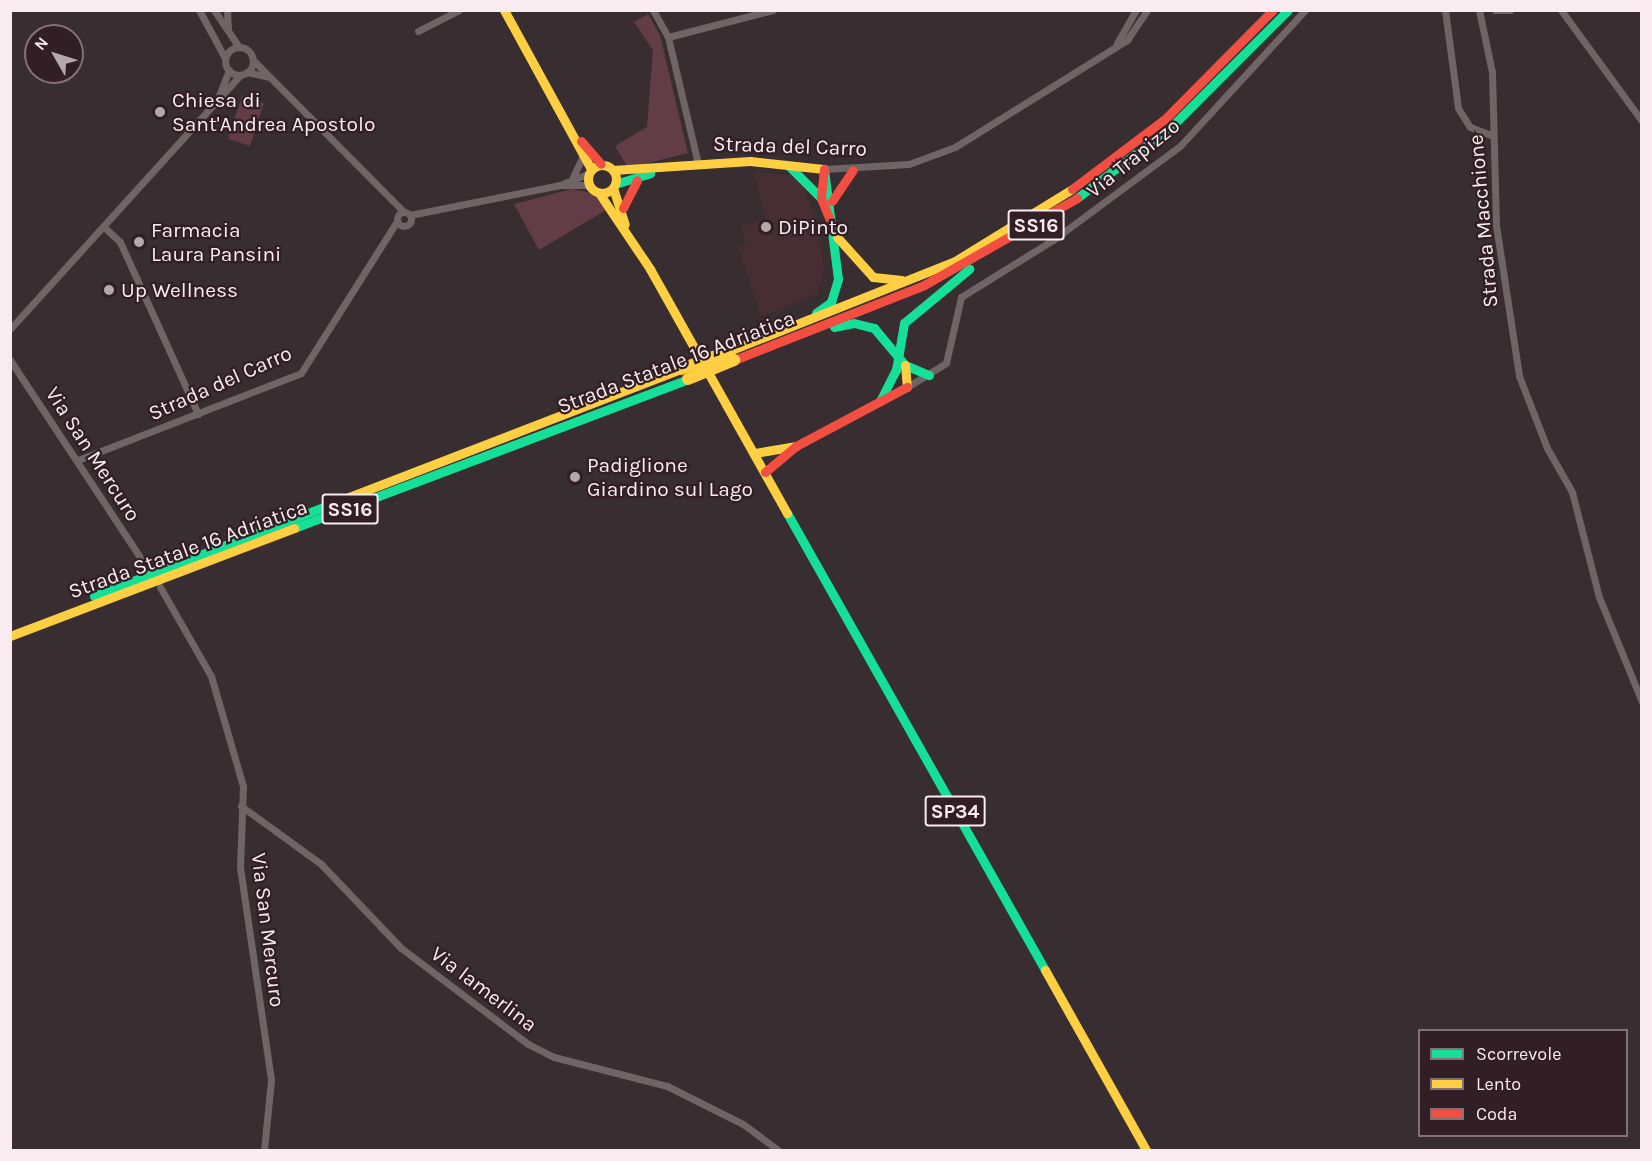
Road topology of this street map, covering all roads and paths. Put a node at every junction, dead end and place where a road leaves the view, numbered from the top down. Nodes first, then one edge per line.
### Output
1 (199, 10) edge
2 (214, 10) edge
3 (227, 10) edge
4 (459, 10) edge
5 (504, 10) edge
6 (653, 10) edge
7 (773, 10) edge
8 (1136, 10) edge
9 (1147, 10) edge
10 (1273, 10) edge
11 (1288, 10) edge
12 (1305, 10) edge
13 (1445, 10) edge
14 (1479, 10) edge
15 (1495, 10) edge
16 (1510, 10) edge
17 (1561, 10) edge
18 (741, 14) edge
19 (228, 30) junction
20 (418, 32) dead end
21 (668, 37) junction
22 (239, 47) junction
23 (1112, 50) junction
24 (225, 58) junction
25 (252, 60) junction
26 (229, 70) junction
27 (244, 73) junction
28 (273, 80) junction
29 (214, 103) junction
30 (1641, 121) edge
31 (575, 135) junction
32 (1491, 135) junction
33 (583, 156) junction
34 (698, 164) junction
35 (789, 166) junction
36 (824, 169) junction
37 (854, 170) junction
38 (653, 171) junction
39 (597, 176) junction
40 (571, 179) junction
41 (637, 180) junction
42 (560, 185) junction
43 (614, 186) junction
44 (827, 200) junction
45 (623, 208) junction
46 (435, 214) junction
47 (402, 216) junction
48 (407, 225) junction
49 (831, 225) junction
50 (104, 227) junction
51 (626, 228) junction
52 (385, 242) junction
53 (994, 251) junction
54 (921, 277) junction
55 (14, 320) edge
56 (10, 329) edge
57 (786, 335) junction
58 (10, 360) edge
59 (900, 364) junction
60 (684, 374) junction
61 (929, 375) junction
62 (907, 387) junction
63 (880, 401) junction
64 (198, 414) junction
65 (796, 446) junction
66 (755, 453) junction
67 (78, 460) junction
68 (765, 472) junction
69 (146, 566) dead end
70 (160, 587) dead end
71 (10, 629) edge
72 (10, 636) edge
73 (1641, 702) edge
74 (241, 806) junction
75 (264, 1150) edge
76 (778, 1150) edge
77 (1146, 1150) edge

1 - 24 street
2 - 19 street
3 - 19 street
4 - 20 street
5 - 31 main road
6 - 21 street
7 - 18 street
8 - 23 street, Strada del Carro
9 - 23 street, Strada del Carro
10 - 54 main road, Strada Statale 16 Adriatica / SS16
11 - 53 main road, Strada Statale 16 Adriatica / SS16
12 - 61 street, Via Trapizzo
13 - 32 street
14 - 32 street, Strada Macchione
15 - 16 street
17 - 30 street
18 - 21 street
19 - 22 street
21 - 34 street
22 - 24 street
22 - 25 street
23 - 37 street, Strada del Carro
24 - 26 street
25 - 27 street
25 - 28 street
26 - 27 street
26 - 29 street
27 - 28 street
27 - 29 street
28 - 47 street
29 - 50 street
31 - 33 main road
31 - 39 main road
32 - 73 street, Strada Macchione
33 - 39 main road
33 - 40 street
34 - 35 main road, Strada del Carro
34 - 38 main road, Strada del Carro
35 - 36 main road, Strada del Carro
35 - 44 main road
36 - 37 street, Strada del Carro
36 - 44 main road
37 - 44 main road
38 - 39 main road, Strada del Carro
38 - 41 main road, Strada del Carro
39 - 40 street, Strada del Carro
39 - 42 street, Strada del Carro
39 - 43 main road, Strada del Carro
39 - 43 main road
39 - 51 main road
40 - 42 street, Strada del Carro
41 - 43 main road, Strada del Carro
41 - 45 main road
42 - 46 street, Strada del Carro
43 - 45 main road
44 - 49 main road
45 - 51 main road
46 - 47 street, Strada del Carro
46 - 48 street, Strada del Carro
47 - 48 street
47 - 48 street
47 - 52 street, Strada del Carro
48 - 52 street, Strada del Carro
49 - 54 main road
49 - 57 main road
50 - 55 street
50 - 64 street
51 - 66 main road
52 - 64 street, Strada del Carro
53 - 57 main road, Strada Statale 16 Adriatica / SS16
53 - 59 main road
54 - 57 main road, Strada Statale 16 Adriatica / SS16
55 - 56 street
57 - 59 main road
57 - 60 main road, Strada Statale 16 Adriatica / SS16, bridge
58 - 67 street, Via San Mercuro
59 - 61 main road
59 - 62 main road
59 - 63 main road
60 - 71 main road, Strada Statale 16 Adriatica / SS16
60 - 72 main road, Strada Statale 16 Adriatica / SS16
61 - 62 street, Via Trapizzo
62 - 63 main road
63 - 65 main road
64 - 67 street, Strada del Carro
65 - 66 main road
65 - 68 main road
66 - 68 main road
67 - 69 street, Via San Mercuro
68 - 77 main road, SP34
70 - 74 street, Via San Mercuro
74 - 75 street, Via San Mercuro
74 - 76 street, Via lamerlina

